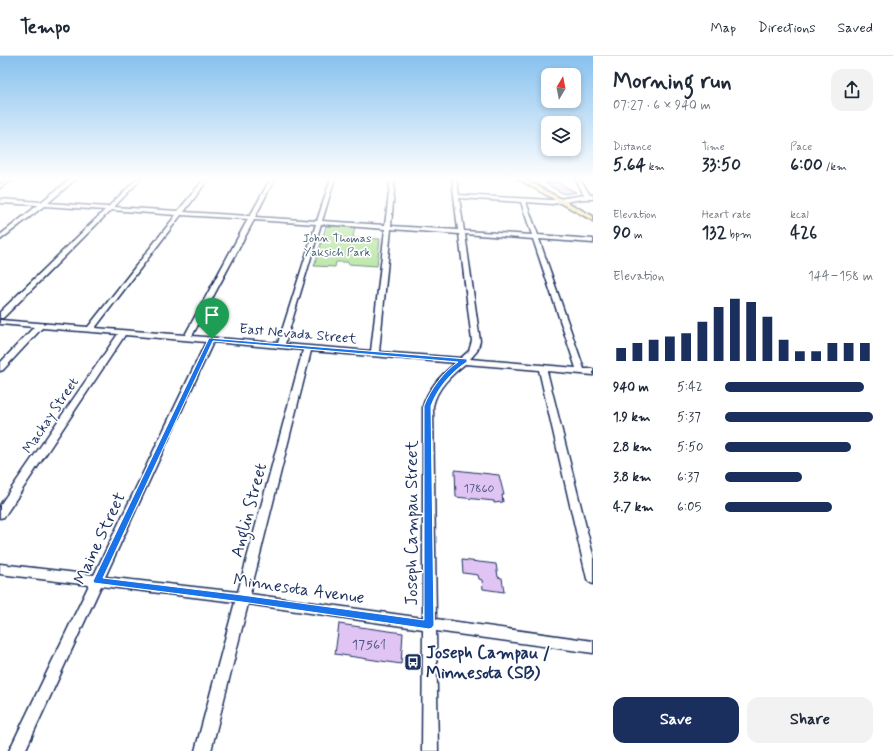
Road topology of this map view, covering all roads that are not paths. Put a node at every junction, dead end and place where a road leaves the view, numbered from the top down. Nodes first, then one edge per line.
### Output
1 (34, 210) edge
2 (107, 210) edge
3 (144, 210) edge
4 (182, 210) edge
5 (255, 210) edge
6 (323, 210) edge
7 (390, 210) edge
8 (458, 210) edge
9 (525, 210) edge
10 (578, 210) edge
11 (180, 213) junction
12 (251, 218) junction
13 (593, 219) edge
14 (319, 222) junction
15 (388, 227) junction
16 (461, 232) junction
17 (534, 237) junction
18 (0, 238) edge
19 (593, 241) edge
20 (0, 316) edge
21 (0, 322) edge
22 (40, 325) junction
23 (90, 329) junction
24 (123, 332) junction
25 (188, 337) junction
26 (212, 339) junction
27 (281, 345) junction
28 (308, 347) junction
29 (376, 353) junction
30 (464, 361) junction
31 (542, 367) junction
32 (0, 368) edge
33 (581, 371) junction
34 (593, 372) edge
35 (0, 514) edge
36 (0, 569) edge
37 (593, 579) edge
38 (97, 581) junction
39 (242, 598) junction
40 (429, 625) junction
41 (593, 647) edge
42 (17, 751) edge
43 (203, 751) edge
44 (430, 751) edge

1 - 18 street
2 - 20 street
3 - 11 street
4 - 11 street
5 - 12 street
6 - 14 street
7 - 15 street
8 - 16 street, Joseph Campau Street
9 - 17 street
10 - 13 main road
11 - 12 street
11 - 23 street
12 - 14 street
12 - 25 street
14 - 15 street
14 - 27 street
15 - 16 street
15 - 29 street
16 - 17 street
16 - 30 street, Joseph Campau Street
17 - 19 street
17 - 33 street
21 - 22 street, East Nevada Street
22 - 23 street, East Nevada Street
22 - 32 street
23 - 24 street, East Nevada Street
24 - 25 street, East Nevada Street
24 - 35 street, Mackay Street
25 - 26 street, East Nevada Street
26 - 27 street, East Nevada Street
26 - 38 street, Maine Street
27 - 28 street, East Nevada Street
28 - 29 street, East Nevada Street
28 - 39 street, Anglin Street
29 - 30 street, East Nevada Street
30 - 31 street, East Nevada Street
30 - 40 street, Joseph Campau Street
31 - 33 street, East Nevada Street
31 - 37 street
33 - 34 street, East Nevada Street
36 - 38 street, Minnesota Avenue
38 - 39 street, Minnesota Avenue
38 - 42 street, Maine Street
39 - 40 street, Minnesota Avenue
39 - 43 street, Anglin Street
40 - 41 street, Minnesota Avenue
40 - 44 street, Joseph Campau Street

